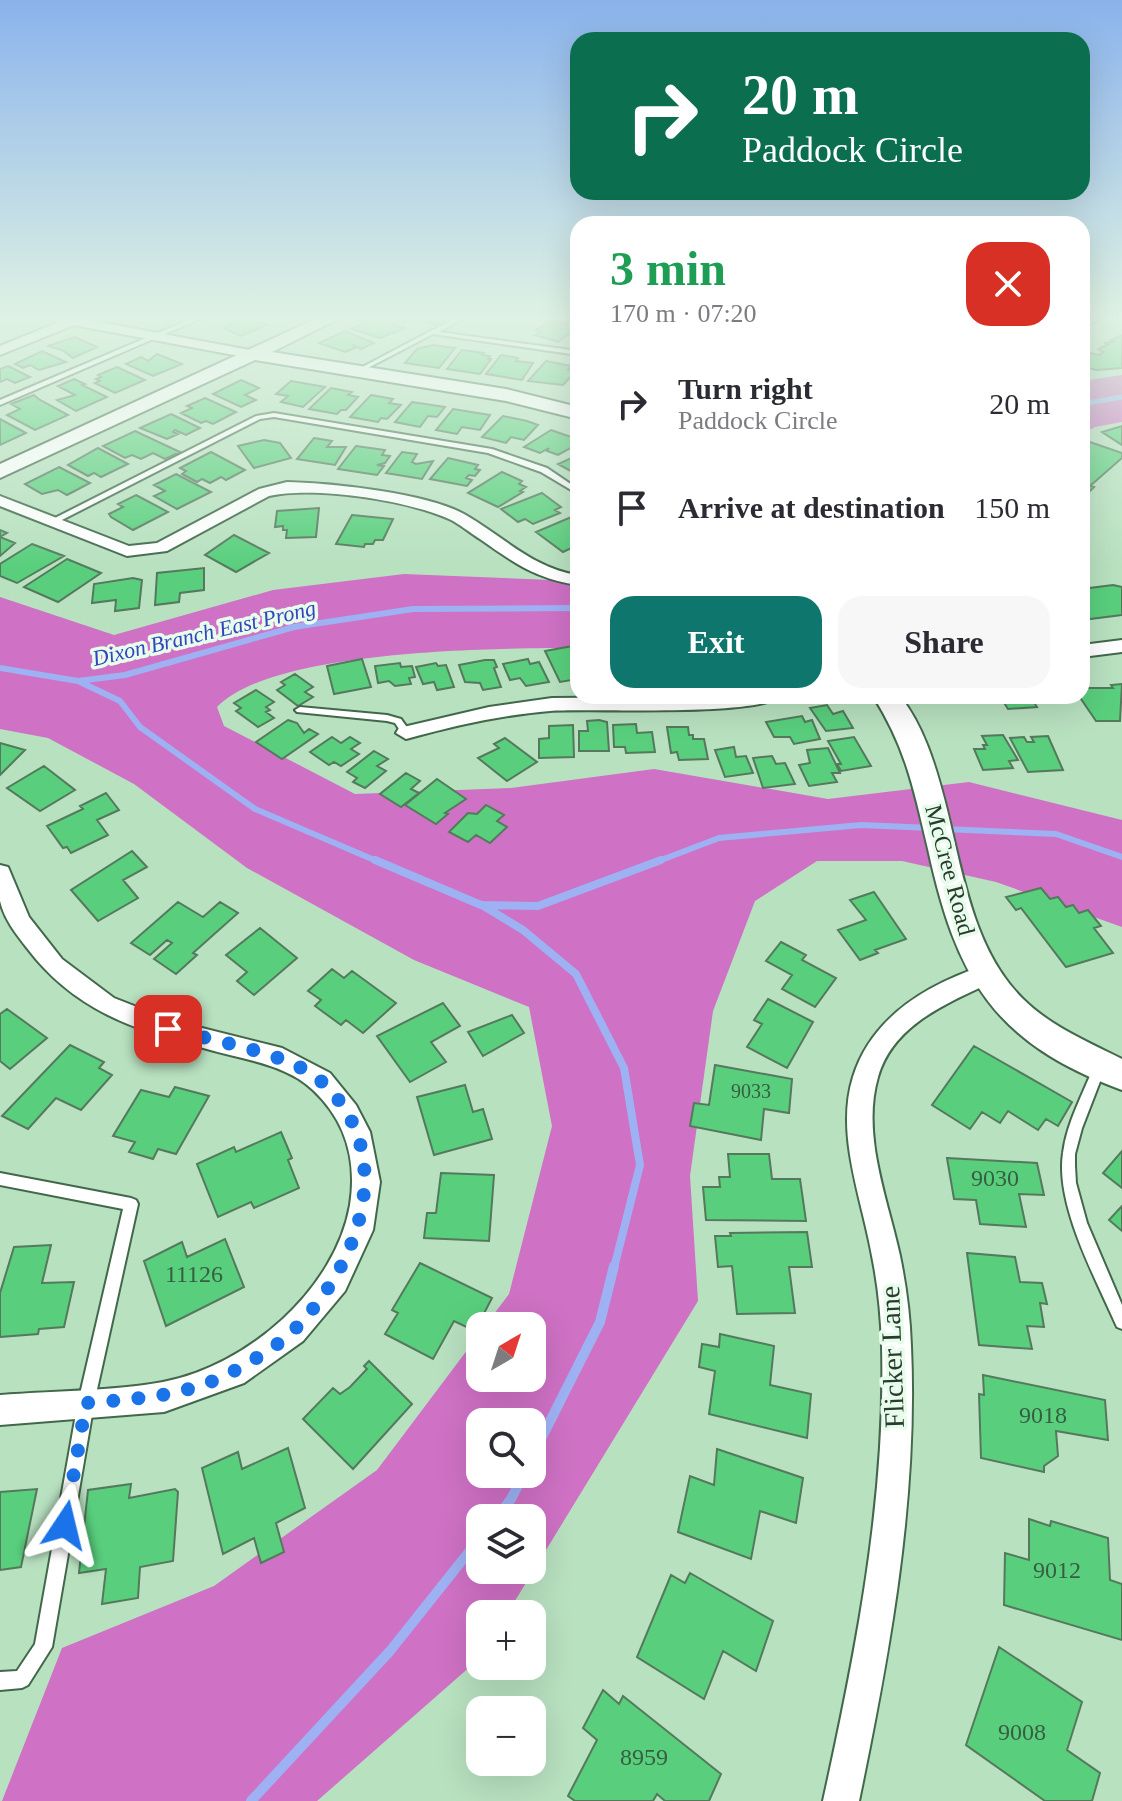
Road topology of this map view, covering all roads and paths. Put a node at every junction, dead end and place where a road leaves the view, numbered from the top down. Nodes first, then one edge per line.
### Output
1 (159, 399) edge
2 (522, 399) edge
3 (570, 411) edge
4 (0, 472) edge
5 (570, 487) edge
6 (0, 501) edge
7 (51, 522) junction
8 (570, 579) edge
9 (1122, 646) edge
10 (1090, 650) edge
11 (570, 703) edge
12 (893, 704) edge
13 (300, 710) dead end
14 (406, 733) joint
15 (0, 873) edge
16 (986, 974) junction
17 (1111, 1069) edge
18 (0, 1179) edge
19 (1122, 1322) edge
20 (86, 1403) junction
21 (0, 1410) edge
22 (0, 1681) edge
23 (841, 1801) edge

1 - 4 street
2 - 3 street
5 - 7 lane
6 - 7 street
7 - 8 street
9 - 10 street
11 - 14 street
12 - 16 street, McCree Road
13 - 14 lane
15 - 20 street
16 - 17 street, McCree Road
16 - 23 street, Flicker Lane
17 - 19 lane
18 - 20 lane
20 - 21 street
20 - 22 lane

